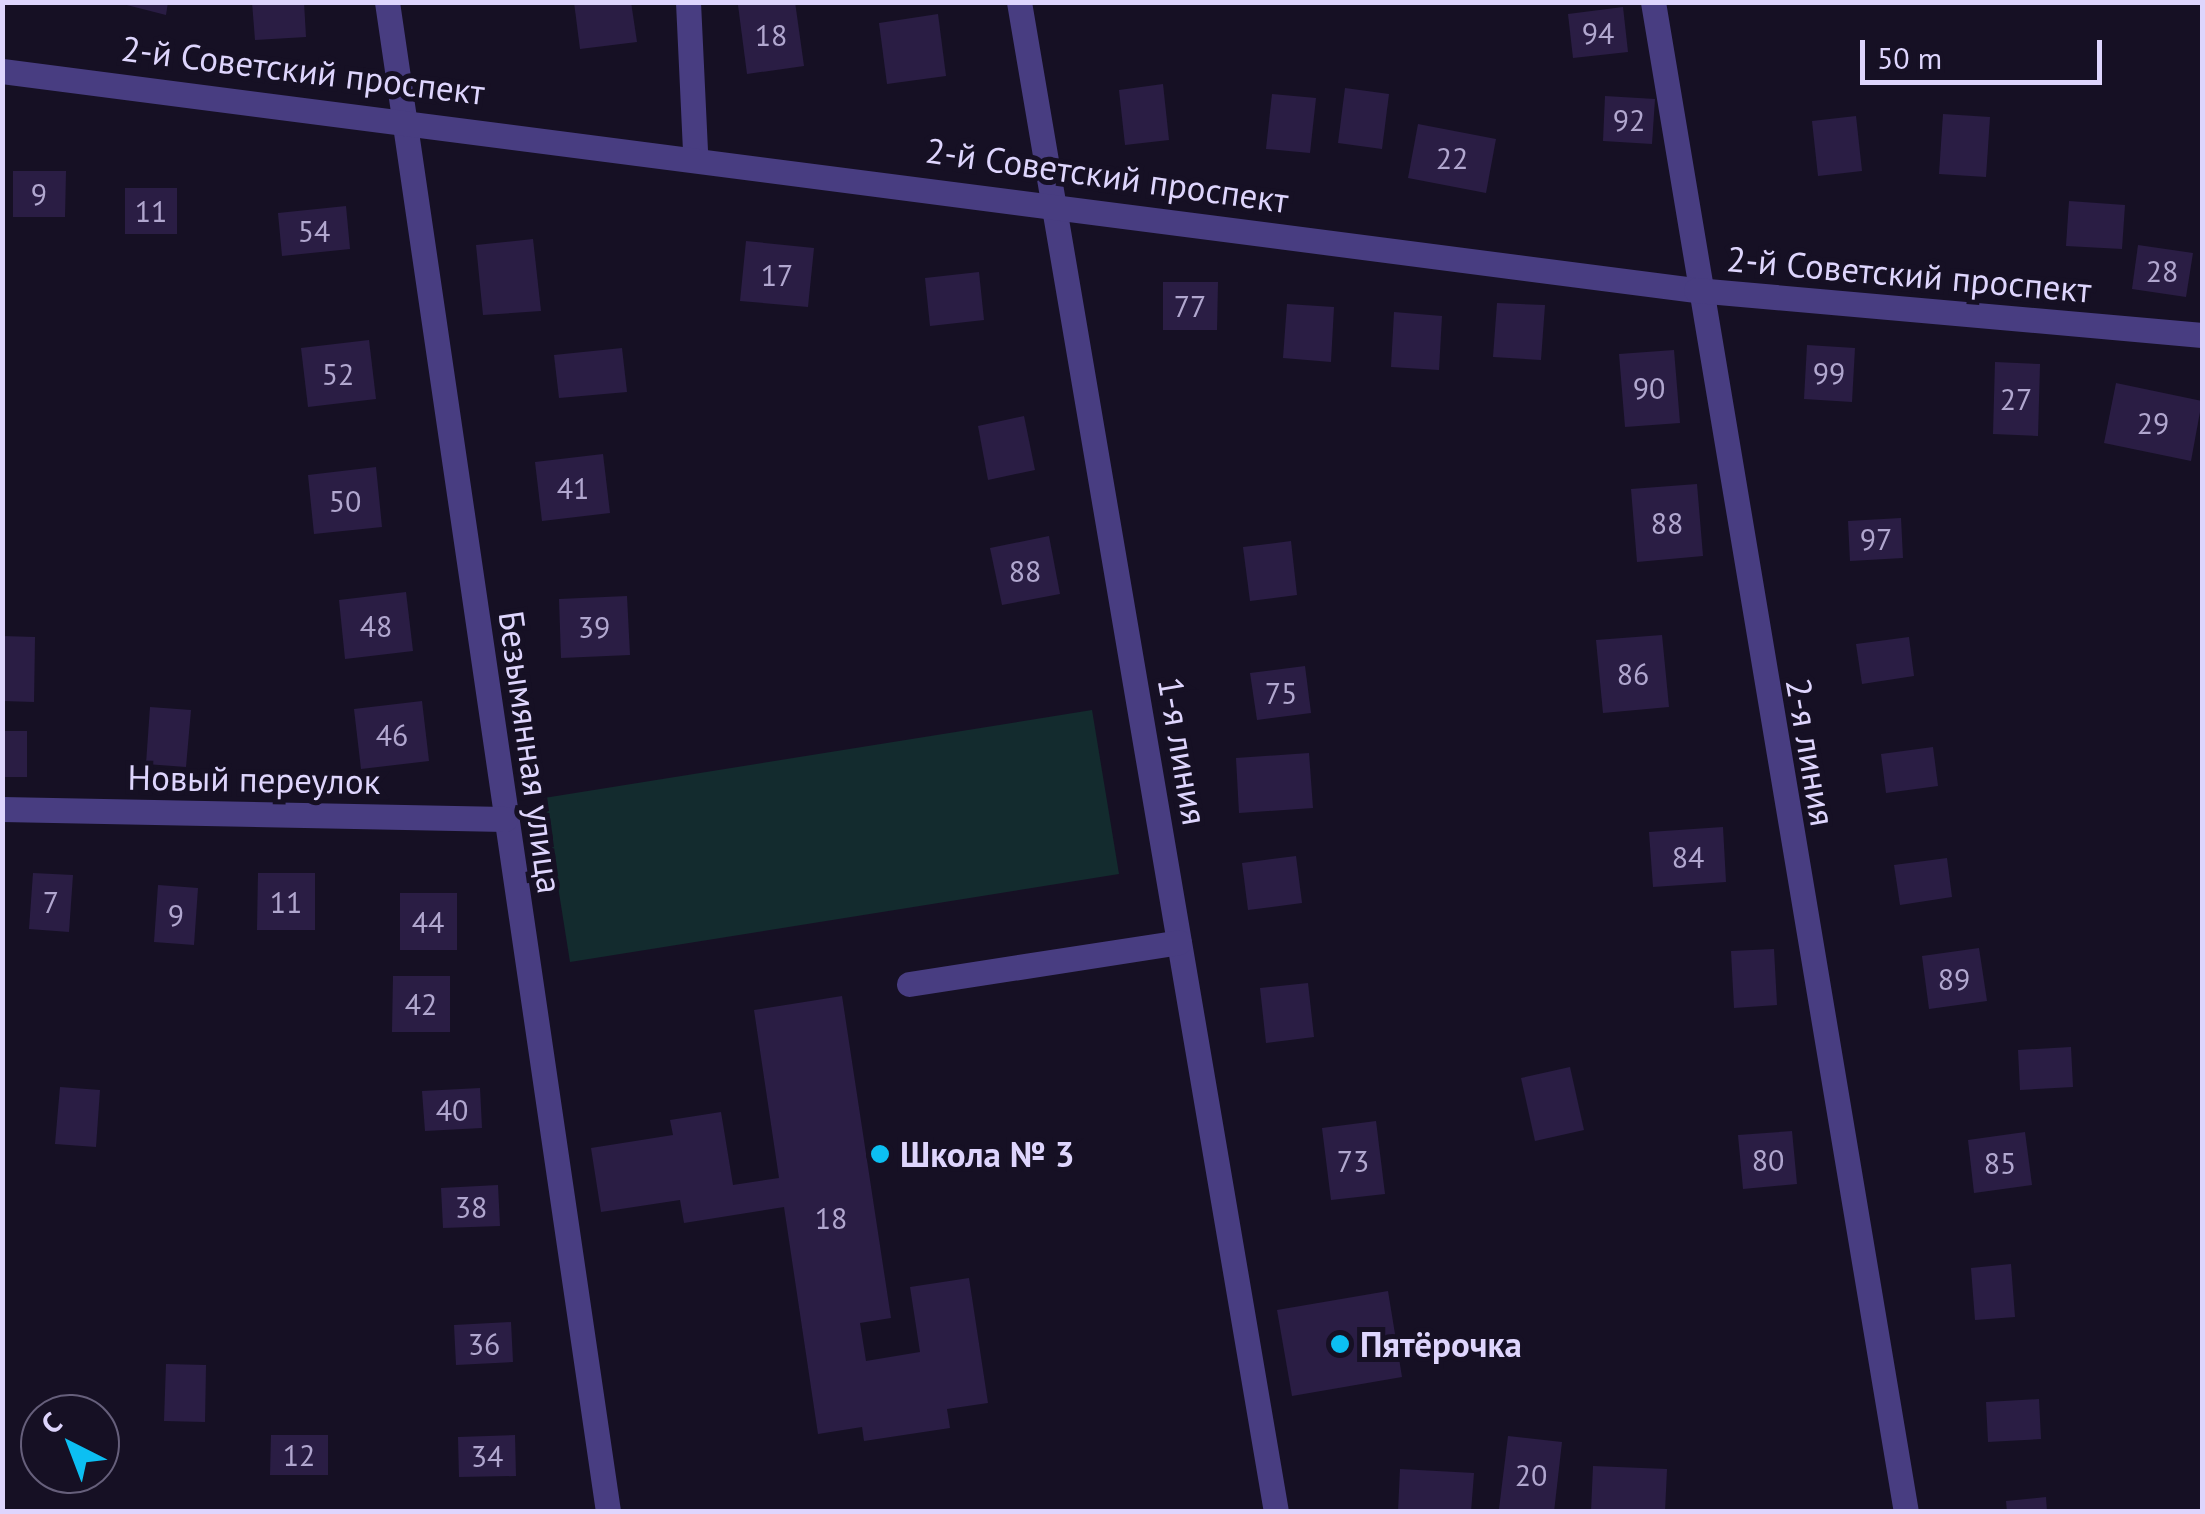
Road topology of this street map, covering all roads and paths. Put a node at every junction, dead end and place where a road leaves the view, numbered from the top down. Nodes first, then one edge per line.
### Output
1 (386, 2) edge
2 (688, 2) edge
3 (1018, 2) edge
4 (1654, 2) edge
5 (2, 70) edge
6 (406, 117) junction
7 (696, 153) junction
8 (1052, 204) junction
9 (1696, 290) junction
10 (2202, 335) edge
11 (2, 809) edge
12 (505, 819) junction
13 (1180, 942) junction
14 (909, 984) dead end
15 (608, 1512) edge
16 (1276, 1512) edge
17 (1906, 1512) edge

1 - 6 street, Безымянная улица
2 - 7 street
3 - 8 street, 1-я линия
4 - 9 street, 2-я линия
5 - 6 street, 2-й Советский проспект
6 - 7 street, 2-й Советский проспект
6 - 12 street, Безымянная улица
7 - 8 street, 2-й Советский проспект
8 - 9 street, 2-й Советский проспект
8 - 13 street, 1-я линия
9 - 10 street, 2-й Советский проспект
9 - 17 street, 2-я линия
11 - 12 street, Новый переулок
12 - 15 street, Безымянная улица
13 - 14 street
13 - 16 street, 1-я линия

